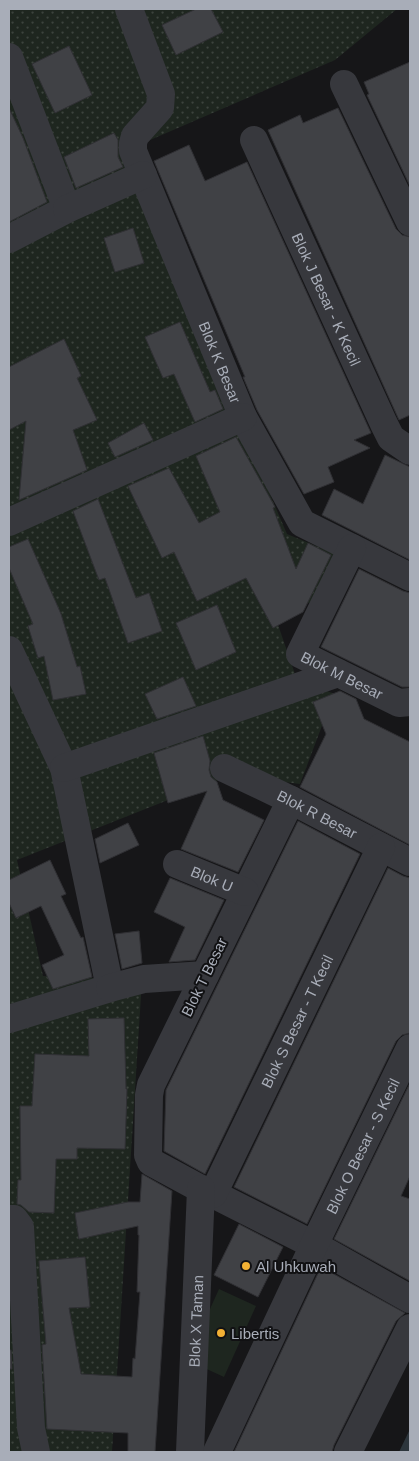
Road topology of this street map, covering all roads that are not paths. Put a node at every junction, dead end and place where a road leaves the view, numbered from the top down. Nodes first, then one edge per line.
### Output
1 (129, 9) edge
2 (9, 57) edge
3 (344, 84) dead end
4 (254, 140) dead end
5 (143, 175) junction
6 (67, 209) junction
7 (410, 222) edge
8 (9, 239) edge
9 (243, 417) junction
10 (410, 451) edge
11 (9, 522) edge
12 (352, 548) junction
13 (410, 577) edge
14 (9, 650) edge
15 (338, 673) junction
16 (406, 708) edge
17 (64, 768) junction
18 (224, 768) dead end
19 (291, 800) junction
20 (380, 847) junction
21 (410, 862) edge
22 (177, 864) dead end
23 (245, 892) junction
24 (205, 975) junction
25 (110, 988) junction
26 (9, 1019) edge
27 (410, 1048) edge
28 (207, 1191) junction
29 (9, 1218) edge
30 (314, 1245) junction
31 (410, 1299) edge
32 (410, 1328) edge
33 (26, 1438) edge
34 (190, 1452) edge
35 (217, 1452) edge
36 (348, 1452) edge

1 - 5 street, Blok K Besar
2 - 6 street
3 - 7 street
4 - 10 street, Blok J Besar - K Kecil
5 - 6 street
5 - 9 street, Blok K Besar
6 - 8 street
9 - 11 street
9 - 12 street, Blok K Besar
12 - 13 street, Blok K Besar
12 - 15 street, Blok M Besar
14 - 17 street
15 - 16 street, Blok M Besar
15 - 17 street
17 - 25 street
18 - 19 street, Blok R Besar
19 - 20 street, Blok R Besar
19 - 23 street, Blok T Besar
20 - 21 street, Blok R Besar
20 - 28 street, Blok S Besar - T Kecil
22 - 23 street, Blok U
23 - 24 street, Blok T Besar
24 - 25 street
24 - 28 street, Blok T Besar
25 - 26 street
27 - 30 street, Blok O Besar - S Kecil
28 - 30 street
28 - 34 street, Blok X Taman
29 - 33 street
30 - 31 street
30 - 35 street, Blok O Besar - S Kecil
32 - 36 street

